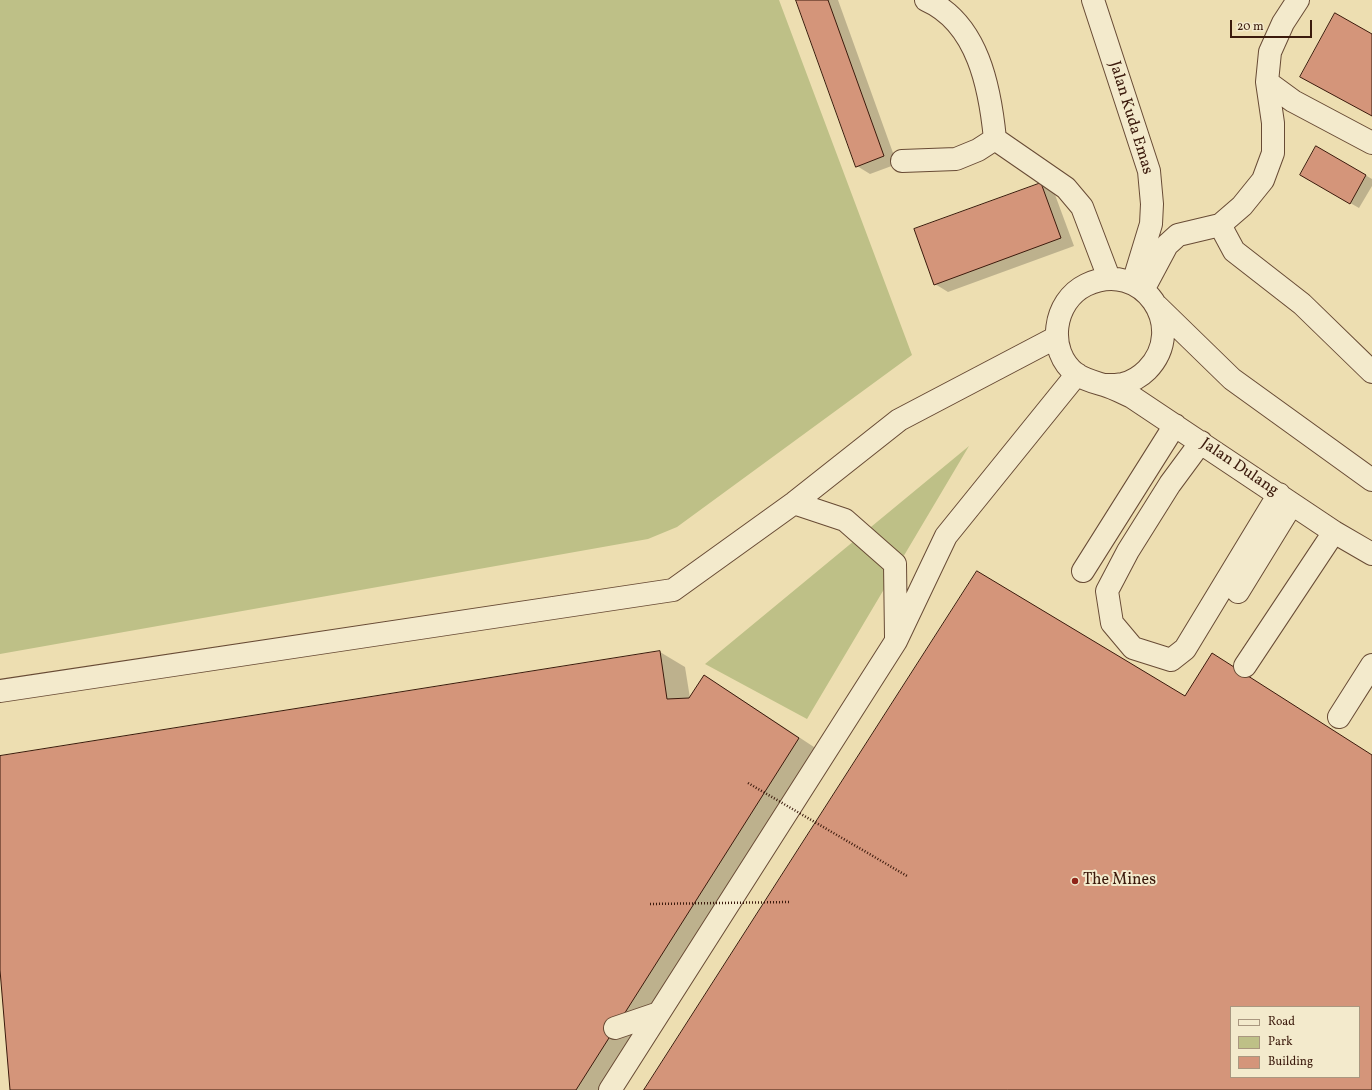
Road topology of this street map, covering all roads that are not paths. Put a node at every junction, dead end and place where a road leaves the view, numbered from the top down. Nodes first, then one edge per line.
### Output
1 (926, 0) edge
2 (1093, 0) edge
3 (1298, 0) edge
4 (1267, 82) junction
5 (995, 139) junction
6 (1372, 144) edge
7 (902, 161) dead end
8 (1220, 224) junction
9 (1109, 278) junction
10 (1144, 293) junction
11 (1057, 336) junction
12 (1372, 372) edge
13 (1076, 374) junction
14 (1105, 386) junction
15 (1175, 425) junction
16 (1201, 442) junction
17 (1372, 480) edge
18 (1285, 499) junction
19 (794, 503) junction
20 (1334, 532) junction
21 (1372, 554) edge
22 (1083, 571) dead end
23 (896, 641) junction
24 (1372, 665) edge
25 (1245, 666) dead end
26 (0, 691) edge
27 (1339, 717) dead end
28 (659, 1012) junction
29 (615, 1028) dead end
30 (610, 1090) edge

1 - 5 street
2 - 10 street, Jalan Kuda Emas
3 - 4 street
4 - 6 street
4 - 8 street
5 - 7 street
5 - 9 street
8 - 10 street
8 - 12 street
9 - 10 street
9 - 11 street
10 - 14 street
10 - 17 street
11 - 13 street
11 - 19 street
13 - 14 street
13 - 23 street
14 - 15 street, Jalan Dulang
15 - 16 street, Jalan Dulang
15 - 22 street
16 - 18 street, Jalan Dulang
16 - 18 street
18 - 20 street, Jalan Dulang
19 - 23 street
19 - 26 street
20 - 21 street, Jalan Dulang
20 - 25 street
23 - 28 street
24 - 27 street
28 - 29 street
28 - 30 street

